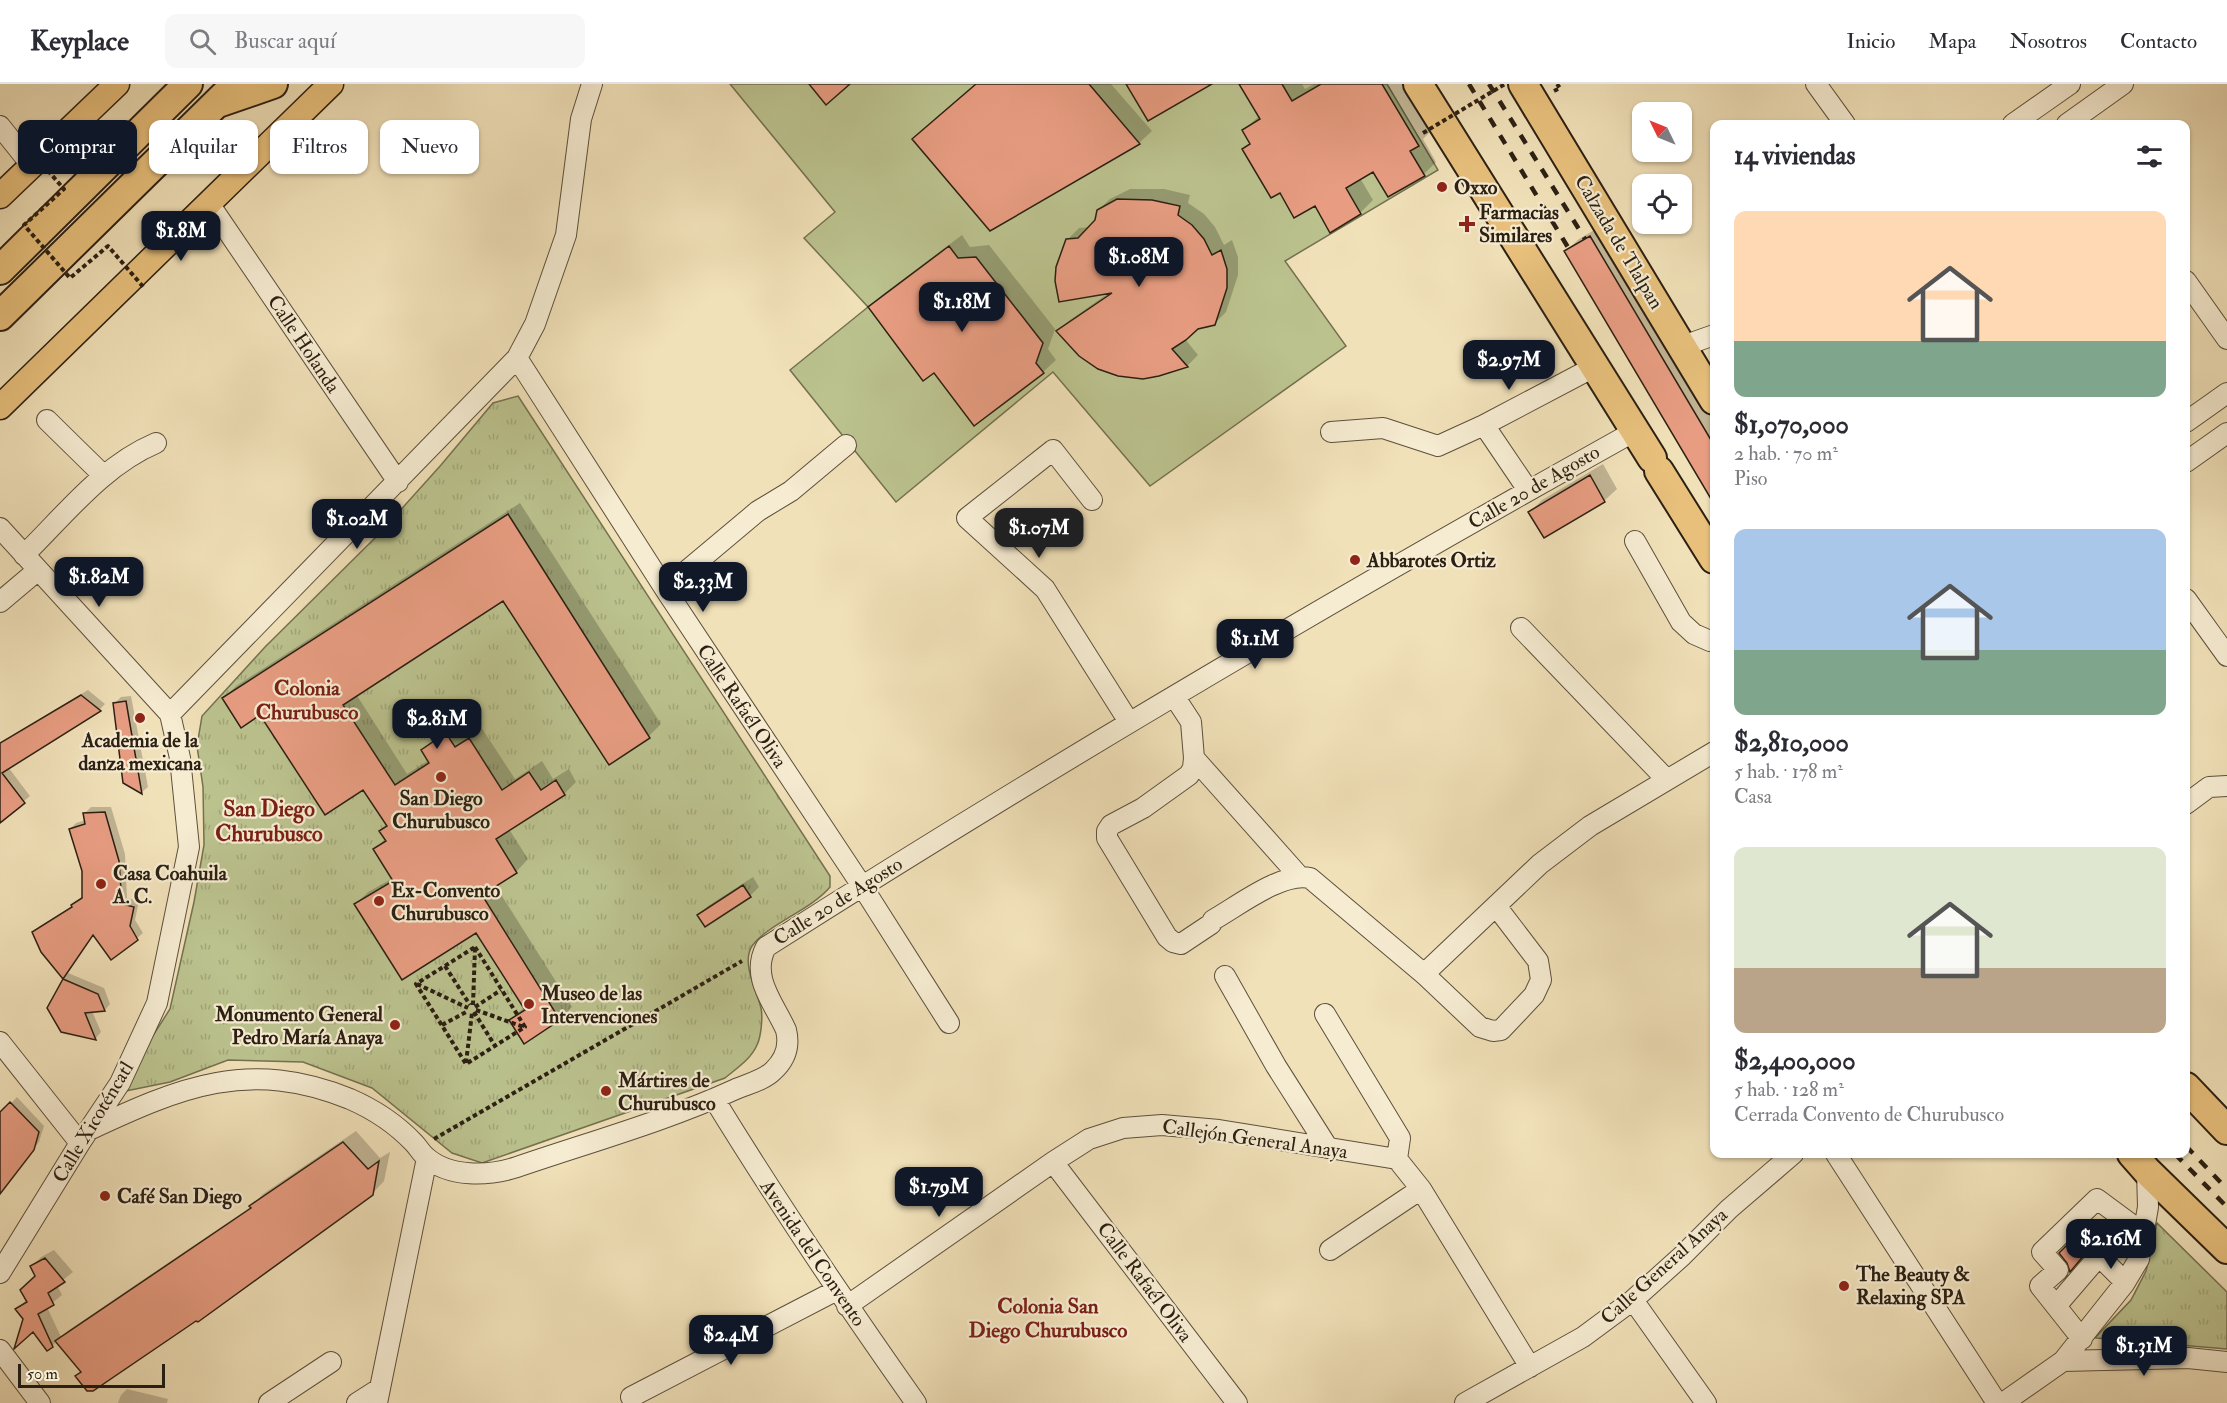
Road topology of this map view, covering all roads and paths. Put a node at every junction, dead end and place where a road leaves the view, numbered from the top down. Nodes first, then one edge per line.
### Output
1 (117, 84) edge
2 (188, 84) edge
3 (236, 84) edge
4 (273, 84) edge
5 (331, 84) edge
6 (592, 84) edge
7 (1418, 84) edge
8 (1505, 84) edge
9 (1523, 84) edge
10 (1816, 84) edge
11 (2123, 84) edge
12 (2057, 88) edge
13 (216, 104) junction
14 (74, 120) edge
15 (1842, 120) edge
16 (2018, 120) edge
17 (2071, 120) edge
18 (2076, 120) edge
19 (0, 126) edge
20 (1423, 133) dead end
21 (18, 145) edge
22 (18, 173) edge
23 (48, 174) edge
24 (0, 196) edge
25 (210, 205) junction
26 (0, 270) edge
27 (2190, 286) edge
28 (145, 289) dead end
29 (0, 316) edge
30 (1710, 336) edge
31 (2227, 339) edge
32 (1683, 346) junction
33 (517, 358) junction
34 (1596, 366) junction
35 (1710, 384) edge
36 (2227, 393) edge
37 (0, 407) edge
38 (2190, 419) edge
39 (47, 420) dead end
40 (1484, 425) junction
41 (1635, 431) junction
42 (1331, 432) dead end
43 (2227, 433) edge
44 (156, 443) dead end
45 (846, 445) dead end
46 (2190, 459) edge
47 (103, 475) junction
48 (398, 482) junction
49 (1528, 490) junction
50 (1092, 500) dead end
51 (0, 528) edge
52 (1635, 541) dead end
53 (1710, 553) edge
54 (24, 555) junction
55 (38, 570) junction
56 (665, 589) junction
57 (0, 602) edge
58 (2190, 604) edge
59 (1521, 628) dead end
60 (1710, 640) edge
61 (2227, 656) edge
62 (1174, 696) junction
63 (170, 714) junction
64 (1129, 722) junction
65 (1710, 754) edge
66 (1194, 758) junction
67 (1667, 780) junction
68 (2227, 786) edge
69 (2190, 801) edge
70 (1299, 876) junction
71 (862, 886) junction
72 (1497, 906) junction
73 (475, 947) junction
74 (766, 947) junction
75 (445, 966) junction
76 (1424, 974) junction
77 (1225, 976) dead end
78 (416, 984) junction
79 (501, 990) junction
80 (472, 1009) junction
81 (1325, 1014) dead end
82 (949, 1023) dead end
83 (442, 1025) junction
84 (525, 1027) junction
85 (0, 1042) edge
86 (495, 1046) junction
87 (466, 1064) junction
88 (2192, 1094) edge
89 (714, 1099) junction
90 (2227, 1107) edge
91 (2227, 1130) edge
92 (85, 1137) junction
93 (1328, 1148) junction
94 (422, 1153) junction
95 (1788, 1158) edge
96 (1839, 1158) edge
97 (1396, 1160) junction
98 (1053, 1162) junction
99 (2140, 1162) edge
100 (1421, 1189) junction
101 (2120, 1216) junction
102 (2143, 1233) junction
103 (2227, 1249) edge
104 (1330, 1250) dead end
105 (2099, 1256) junction
106 (0, 1273) edge
107 (2125, 1282) junction
108 (842, 1298) junction
109 (1633, 1300) junction
110 (2056, 1306) junction
111 (2082, 1339) junction
112 (0, 1350) edge
113 (2063, 1361) junction
114 (330, 1362) dead end
115 (2227, 1362) edge
116 (1530, 1367) junction
117 (378, 1396) edge
118 (631, 1397) dead end
119 (40, 1403) edge
120 (268, 1403) edge
121 (357, 1403) edge
122 (916, 1403) edge
123 (1237, 1403) edge
124 (1465, 1403) edge
125 (1706, 1403) edge
126 (1997, 1403) edge
127 (2003, 1403) edge

1 - 14 main road
2 - 26 highway
3 - 13 highway
4 - 13 highway
5 - 25 main road
6 - 33 street
7 - 34 highway
8 - 20 path, bridge
9 - 32 highway, Calzada de Tlalpan
10 - 15 street
11 - 18 street
12 - 16 street
12 - 17 street
13 - 29 highway
19 - 21 street
22 - 24 main road
23 - 28 path, bridge
25 - 37 main road
25 - 48 street, Calle Holanda
27 - 31 street
30 - 32 street
32 - 35 highway, Calzada de Tlalpan
33 - 48 street
33 - 56 street, Calle Rafaél Oliva
34 - 40 street
34 - 41 highway
36 - 38 street
39 - 47 street
40 - 42 street
40 - 49 street
41 - 49 street, Calle 20 de Agosto
41 - 53 highway
43 - 46 street
44 - 47 street
45 - 56 street
47 - 54 street
48 - 63 street
49 - 62 street, Calle 20 de Agosto
50 - 64 street
51 - 54 street
52 - 60 street
54 - 55 street
55 - 57 street
55 - 63 street
56 - 71 street, Calle Rafaél Oliva
58 - 61 street
59 - 67 street
62 - 64 street, Calle 20 de Agosto
62 - 66 street
63 - 92 street, Calle Xicoténcatl
64 - 71 street, Calle 20 de Agosto
65 - 67 street
66 - 70 street
66 - 70 street
67 - 72 street
68 - 69 street
70 - 76 street
71 - 74 street, Calle 20 de Agosto
71 - 82 street, Calle Rafaél Oliva
72 - 76 street
72 - 76 street
73 - 75 path
73 - 79 path
73 - 80 path
74 - 89 street, Calle 20 de Agosto
74 - 94 path
75 - 78 path
75 - 80 path
77 - 93 street
78 - 80 path
78 - 83 path
79 - 80 path
79 - 84 path
80 - 83 path
80 - 84 path
80 - 86 path
80 - 87 path
81 - 97 street
83 - 87 path
84 - 86 path
85 - 92 street
86 - 87 path
88 - 90 street
88 - 91 highway
89 - 94 street, Calle 20 de Agosto
89 - 108 street, Avenida del Convento
92 - 94 street, Calle 20 de Agosto
92 - 106 street, Calle Xicoténcatl
93 - 97 street, Callejón General Anaya
93 - 98 street, Callejón General Anaya
94 - 117 street
95 - 109 street, Calle General Anaya
96 - 126 street
97 - 100 street
98 - 108 street, Callejón General Anaya
98 - 123 street, Calle Rafaél Oliva
99 - 102 street
99 - 103 highway
100 - 104 street
100 - 116 street
101 - 102 street
101 - 105 street
101 - 110 street
102 - 107 street
105 - 107 street
105 - 110 street
107 - 111 street
108 - 118 street, Callejón General Anaya
108 - 122 street, Avenida del Convento
109 - 116 street, Calle General Anaya
109 - 125 street
110 - 111 street
111 - 113 street
112 - 119 street
113 - 115 street
113 - 127 street
114 - 120 street
116 - 124 street, Calle General Anaya
117 - 121 street

